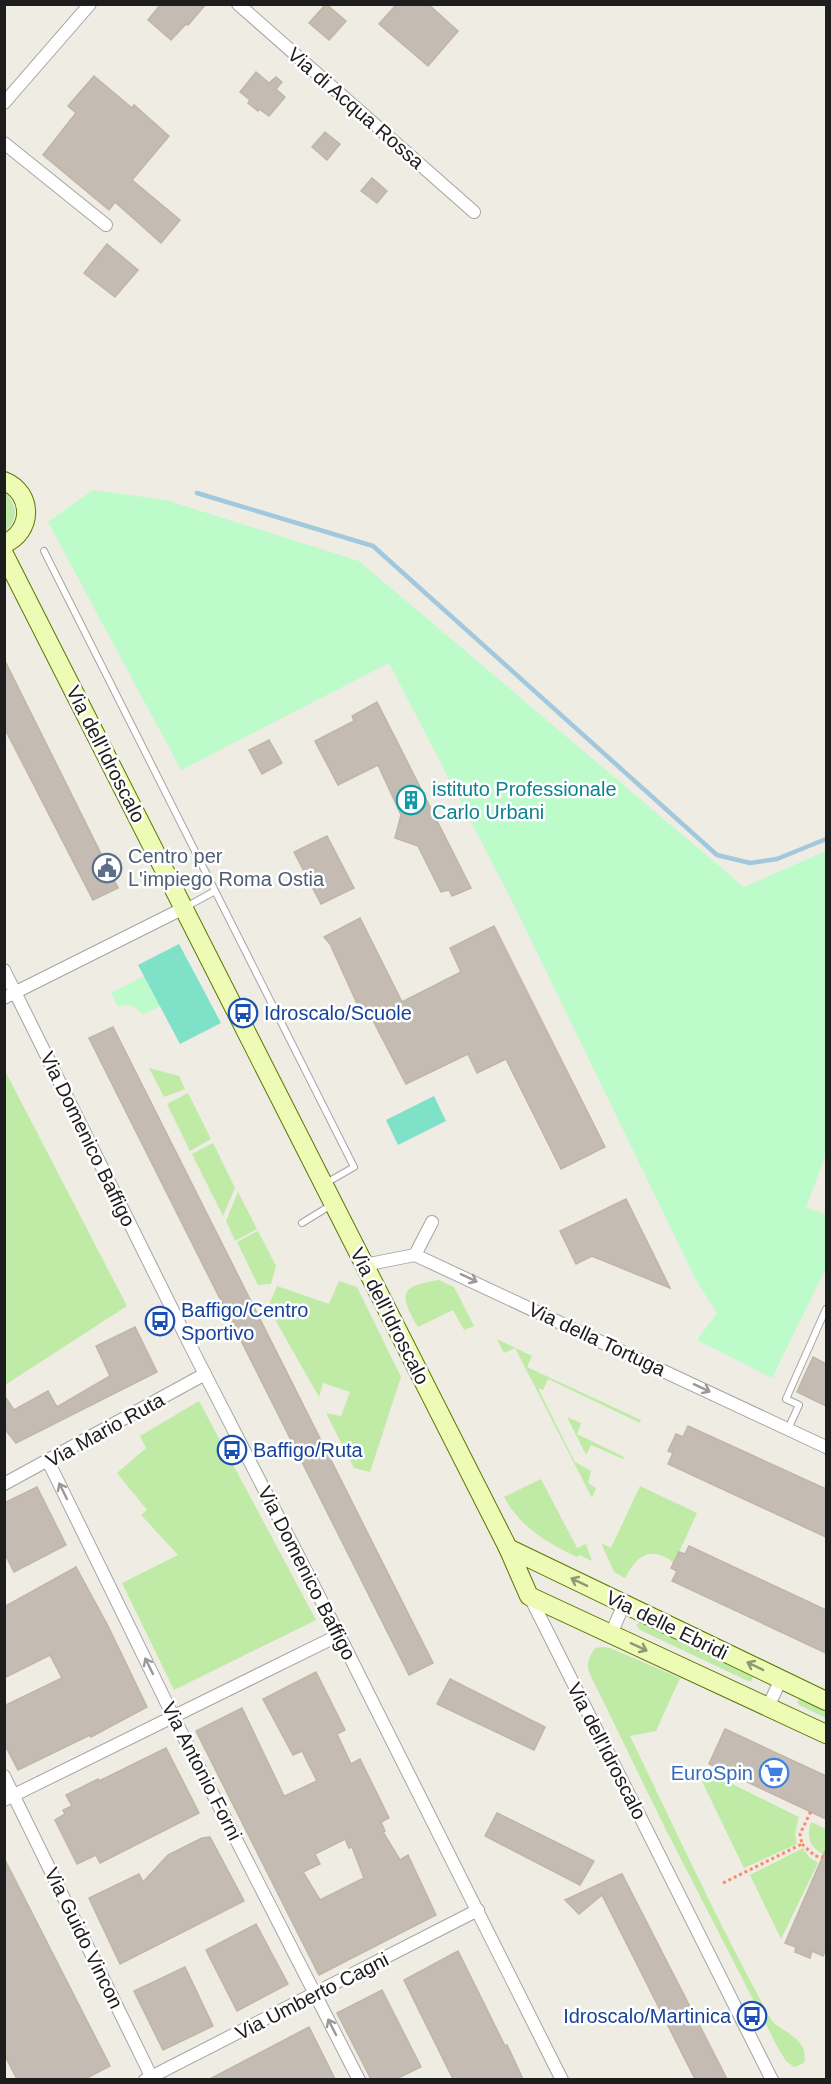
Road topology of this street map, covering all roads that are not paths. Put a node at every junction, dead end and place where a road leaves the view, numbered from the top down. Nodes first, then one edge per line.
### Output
1 (90, 4) edge
2 (238, 4) edge
3 (4, 103) edge
4 (4, 143) edge
5 (474, 212) dead end
6 (106, 225) dead end
7 (4, 481) edge
8 (4, 544) edge
9 (44, 551) dead end
10 (4, 554) edge
11 (215, 891) junction
12 (184, 908) junction
13 (4, 970) edge
14 (10, 995) edge
15 (323, 1184) junction
16 (333, 1204) junction
17 (432, 1222) dead end
18 (302, 1223) dead end
19 (415, 1254) junction
20 (364, 1265) junction
21 (826, 1309) edge
22 (205, 1374) junction
23 (788, 1429) junction
24 (826, 1447) edge
25 (48, 1461) junction
26 (4, 1484) edge
27 (508, 1548) junction
28 (529, 1596) junction
29 (624, 1604) junction
30 (611, 1634) junction
31 (339, 1635) junction
32 (781, 1679) junction
33 (826, 1701) edge
34 (768, 1707) junction
35 (174, 1718) junction
36 (826, 1734) edge
37 (4, 1776) edge
38 (9, 1798) edge
39 (478, 1911) junction
40 (316, 1994) junction
41 (150, 2078) edge
42 (359, 2079) edge
43 (562, 2079) edge
44 (772, 2079) edge

1 - 3 street
2 - 5 street, Via di Acqua Rossa
4 - 6 street
7 - 8 street
9 - 11 lane
10 - 12 street, Via dell'Idroscalo
11 - 12 lane
11 - 15 lane
12 - 14 street
12 - 15 street, Via dell'Idroscalo
13 - 14 street, Via Domenico Baffigo
14 - 22 street, Via Domenico Baffigo
15 - 16 street, Via dell'Idroscalo
16 - 18 lane
16 - 20 street, Via dell'Idroscalo
17 - 19 street
19 - 20 street
19 -> 23 street, Via della Tortuga
20 - 27 street, Via dell'Idroscalo
21 - 23 lane
22 - 25 street, Via Mario Ruta
22 - 31 street, Via Domenico Baffigo
23 - 24 street, Via della Tortuga
25 - 26 street, Via Mario Ruta
35 -> 25 street, Via Antonio Forni
27 - 28 street, Via dell'Idroscalo
29 -> 27 street, Via delle Ebridi
28 - 30 street, Via delle Ebridi
28 - 44 street, Via dell'Idroscalo
29 - 30 street
32 -> 29 street, Via delle Ebridi
30 -> 34 street, Via delle Ebridi
31 - 35 street
31 - 39 street, Via Domenico Baffigo
32 - 33 street, Via delle Ebridi
32 - 34 street
34 - 36 street, Via delle Ebridi
35 - 38 street
35 - 40 street, Via Antonio Forni
37 - 38 street, Via Guido Vincon
38 - 41 street, Via Guido Vincon
39 - 40 street, Via Umberto Cagni
39 - 43 street, Via Domenico Baffigo
40 - 41 street, Via Umberto Cagni
42 -> 40 street, Via Antonio Forni

